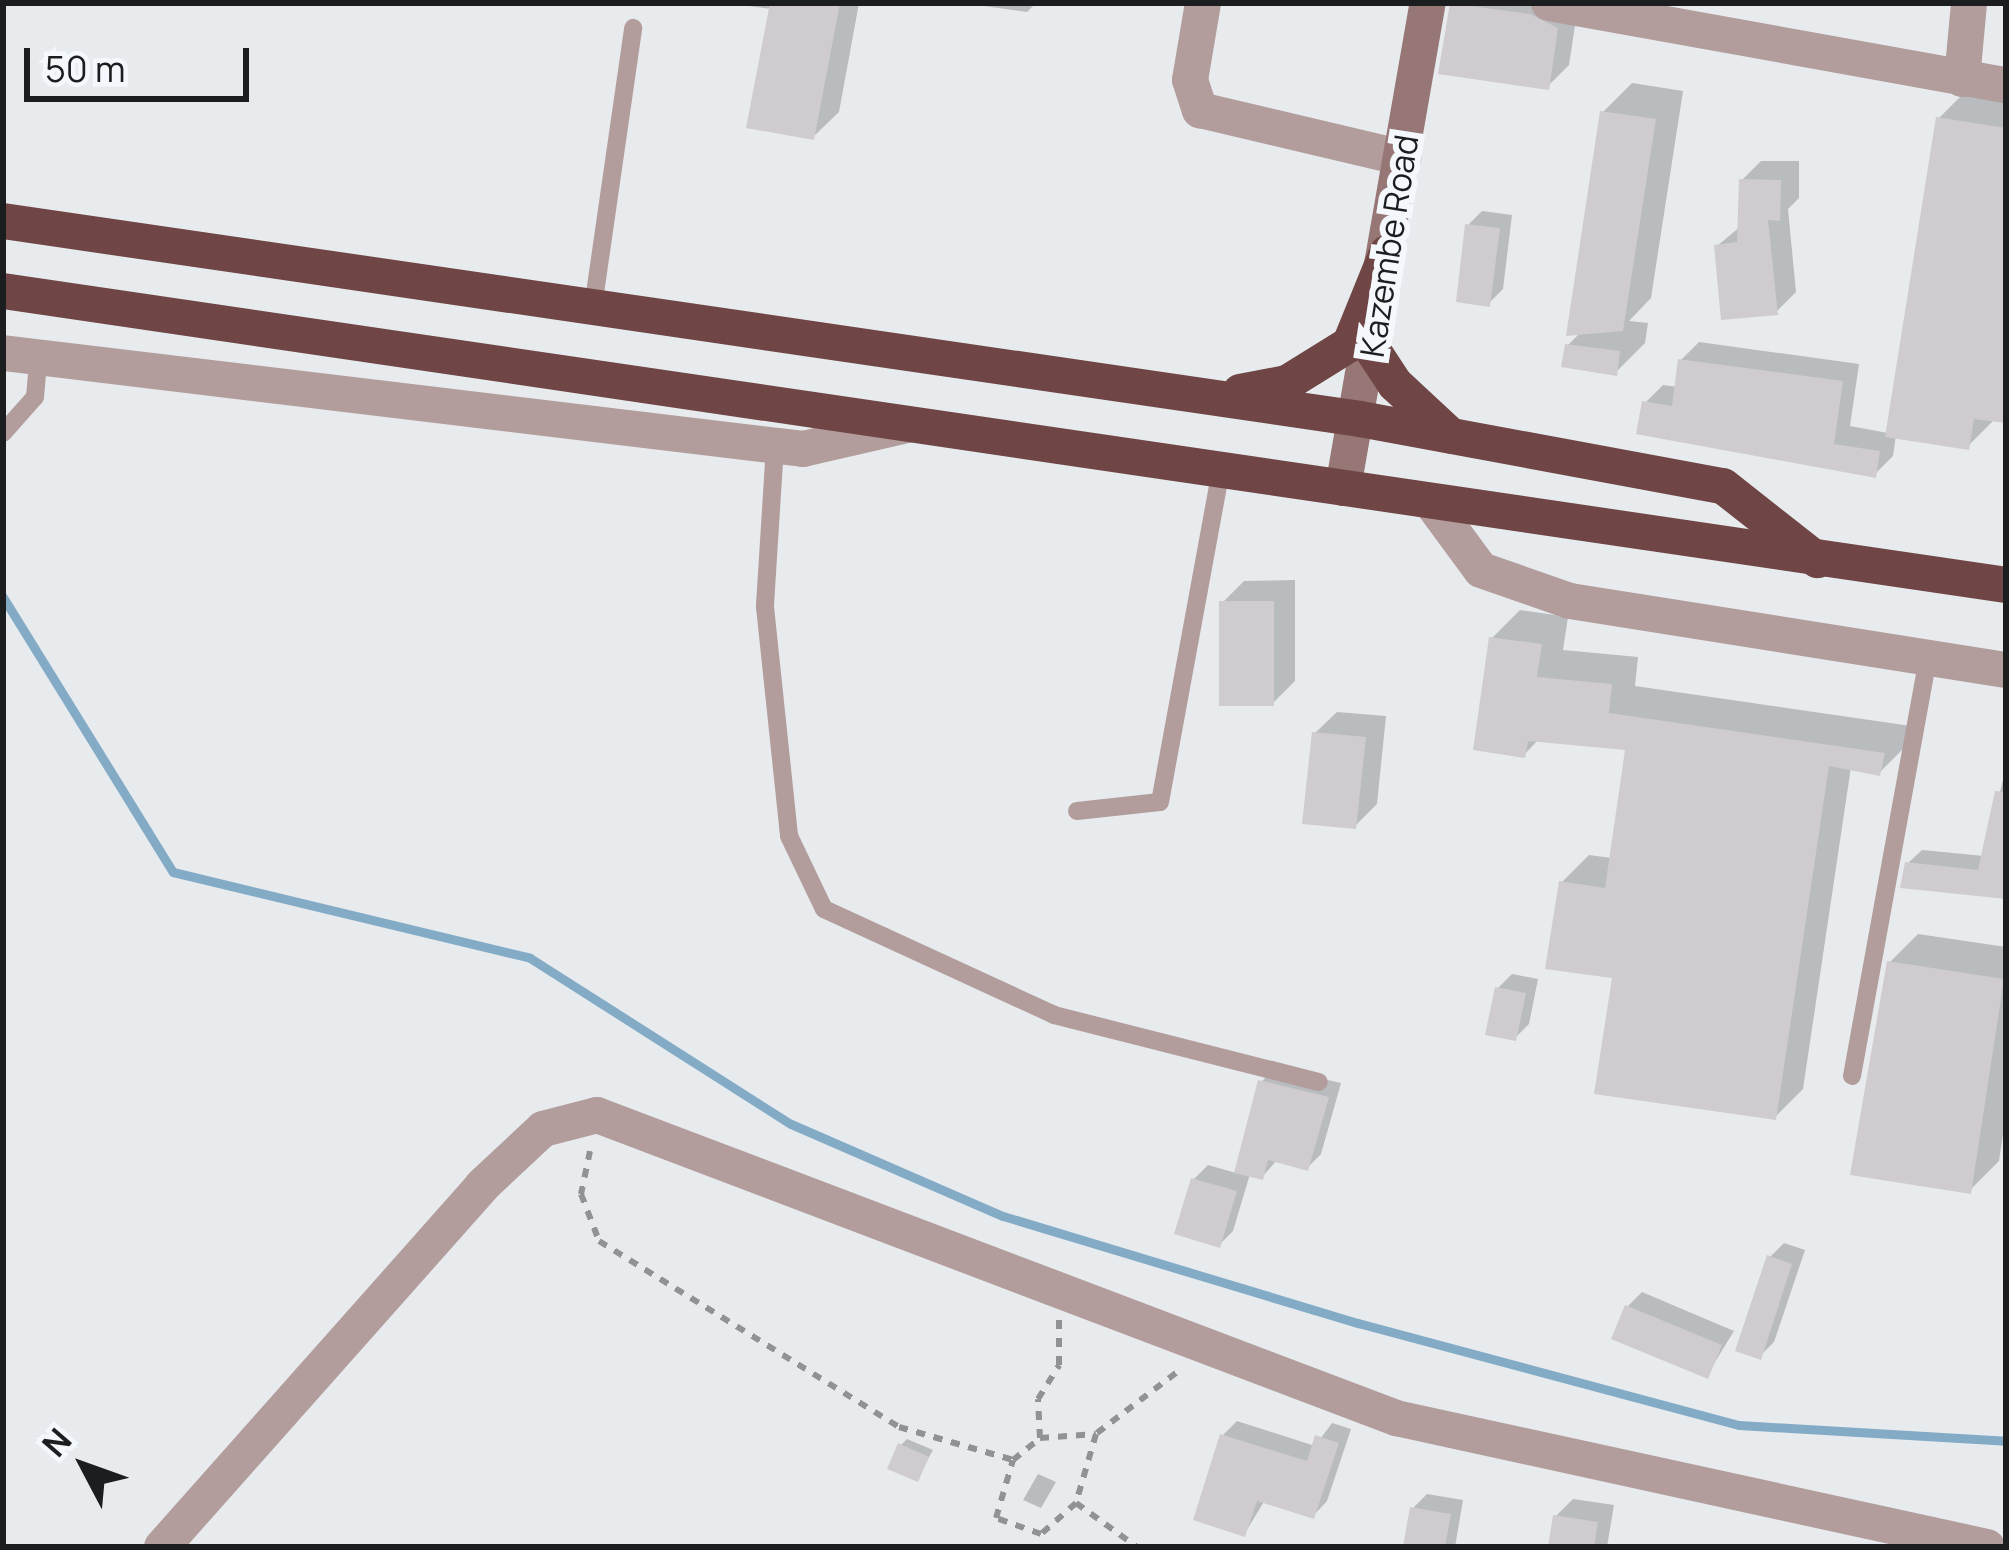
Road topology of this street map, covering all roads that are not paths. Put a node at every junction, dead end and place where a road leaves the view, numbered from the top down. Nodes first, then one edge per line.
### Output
1 (1203, 3) edge
2 (1428, 3) edge
3 (1549, 3) edge
4 (1969, 3) edge
5 (633, 28) dead end
6 (1962, 79) junction
7 (2006, 85) edge
8 (1403, 158) junction
9 (3, 221) edge
10 (1387, 254) junction
11 (3, 291) edge
12 (593, 307) junction
13 (1372, 349) junction
14 (21, 356) edge
15 (1213, 398) junction
16 (1360, 419) junction
17 (910, 424) junction
18 (3, 433) edge
19 (1451, 436) junction
20 (775, 446) junction
21 (1221, 470) junction
22 (1343, 488) junction
23 (1431, 502) junction
24 (1820, 562) junction
25 (2006, 585) edge
26 (1928, 659) junction
27 (2006, 670) edge
28 (1077, 811) dead end
29 (1852, 1076) dead end
30 (1319, 1082) dead end
31 (162, 1547) edge
32 (1987, 1547) edge

1 - 8 street
2 - 8 main road, Kazembe Road
3 - 6 street
4 - 6 street
5 - 12 lane
6 - 7 street
8 - 10 main road, Kazembe Road
9 - 12 highway
10 - 13 main road, Kazembe Road
10 - 15 highway
11 - 17 highway
12 - 15 highway
13 - 16 main road, Kazembe Road
13 - 19 highway
14 - 18 lane
14 - 20 street
15 - 16 highway
16 - 19 highway
16 - 22 main road, Kazembe Road
17 - 20 street
17 - 21 highway
19 - 24 highway
20 - 30 lane
21 - 22 highway
21 - 28 lane
22 - 23 highway
23 - 24 highway
23 - 26 street
24 - 25 highway
26 - 27 street
26 - 29 lane
31 - 32 street

